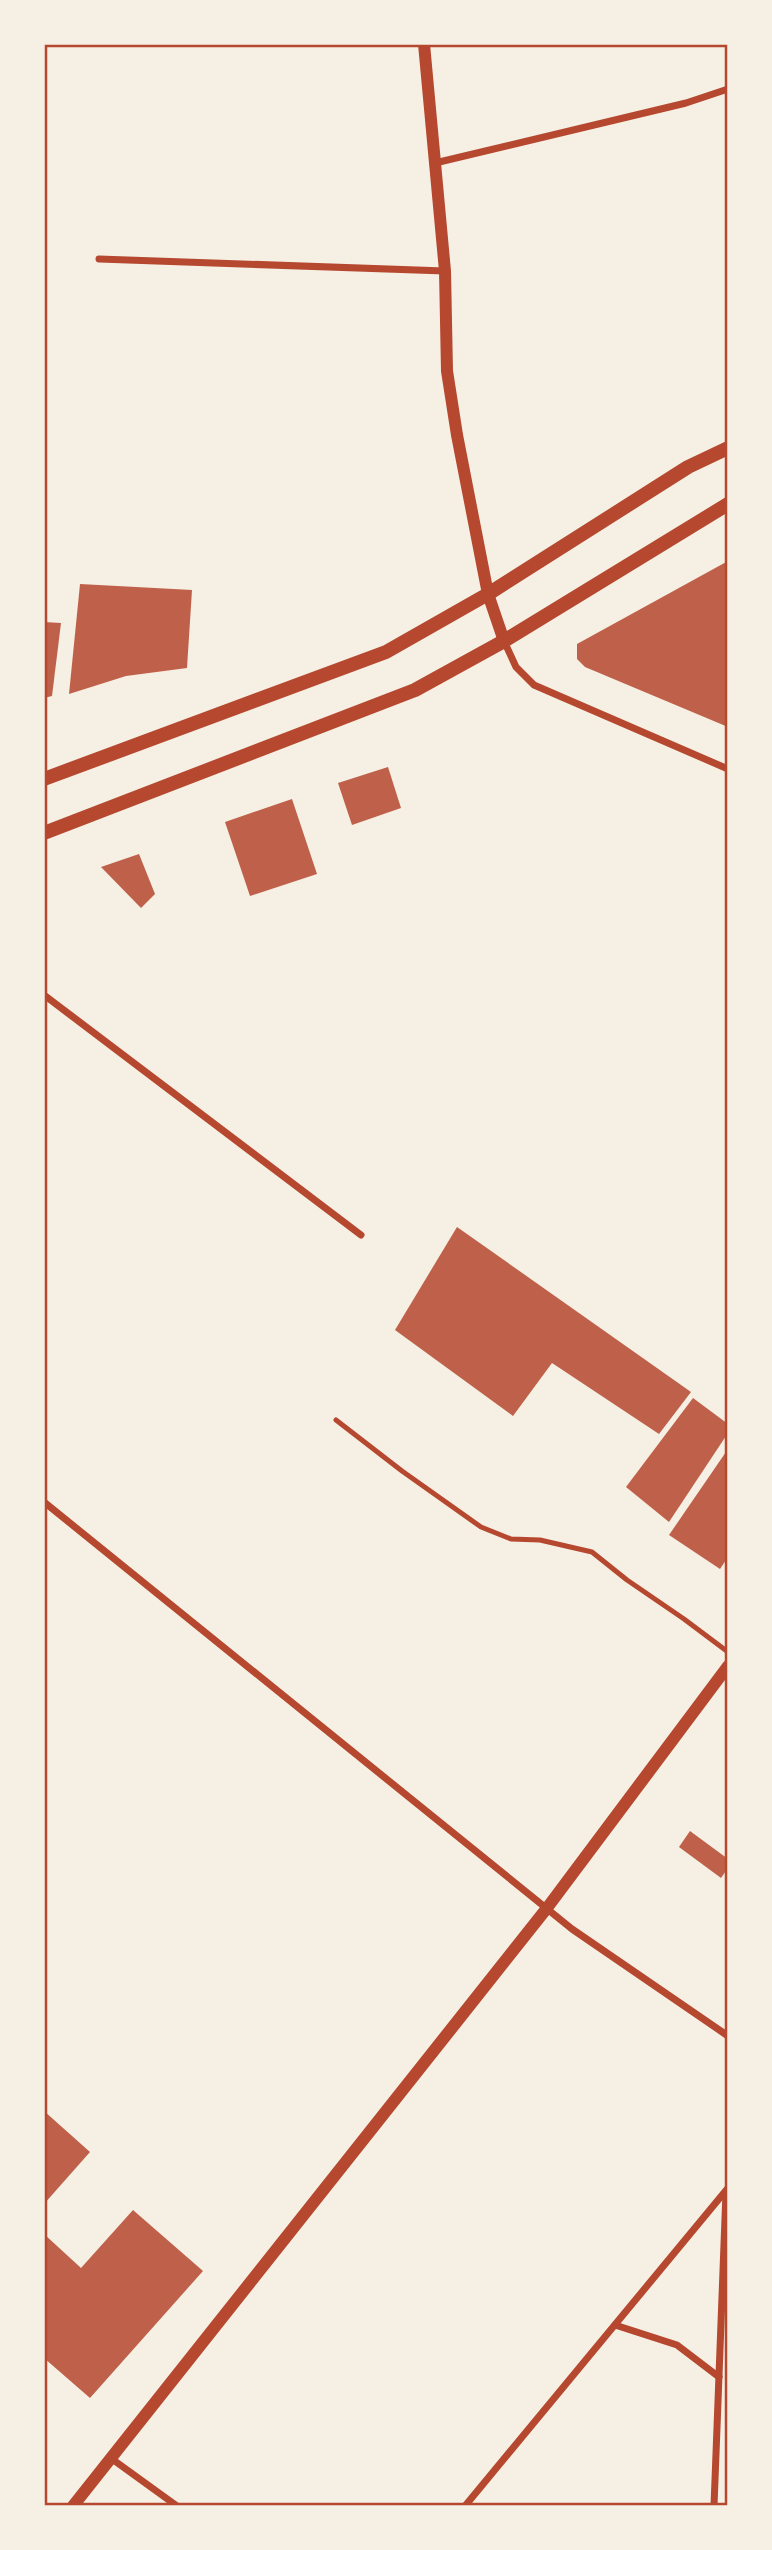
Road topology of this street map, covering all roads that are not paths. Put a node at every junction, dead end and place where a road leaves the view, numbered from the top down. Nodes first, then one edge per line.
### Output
1 (424, 44) edge
2 (728, 89) edge
3 (435, 163) junction
4 (99, 259) dead end
5 (444, 271) junction
6 (728, 448) edge
7 (728, 504) edge
8 (488, 594) junction
9 (504, 641) junction
10 (728, 769) edge
11 (44, 779) edge
12 (44, 833) edge
13 (44, 995) edge
14 (362, 1235) dead end
15 (336, 1420) dead end
16 (44, 1502) edge
17 (728, 1652) edge
18 (728, 1666) edge
19 (547, 1908) junction
20 (728, 2036) edge
21 (727, 2189) edge
22 (615, 2325) junction
23 (719, 2377) junction
24 (112, 2459) junction
25 (73, 2506) edge
26 (177, 2506) edge
27 (465, 2506) edge
28 (714, 2506) edge

1 - 3 street
2 - 3 street
3 - 5 street
4 - 5 street
5 - 8 street
6 - 8 main road
7 - 9 main road
8 - 9 street
8 - 11 main road
9 - 10 street
9 - 12 main road
13 - 14 street
15 - 17 lane
16 - 19 street
18 - 19 street
19 - 20 street
19 - 24 street
21 - 22 street
21 - 23 street
22 - 23 street
22 - 27 street
23 - 28 street
24 - 25 street
24 - 26 street

